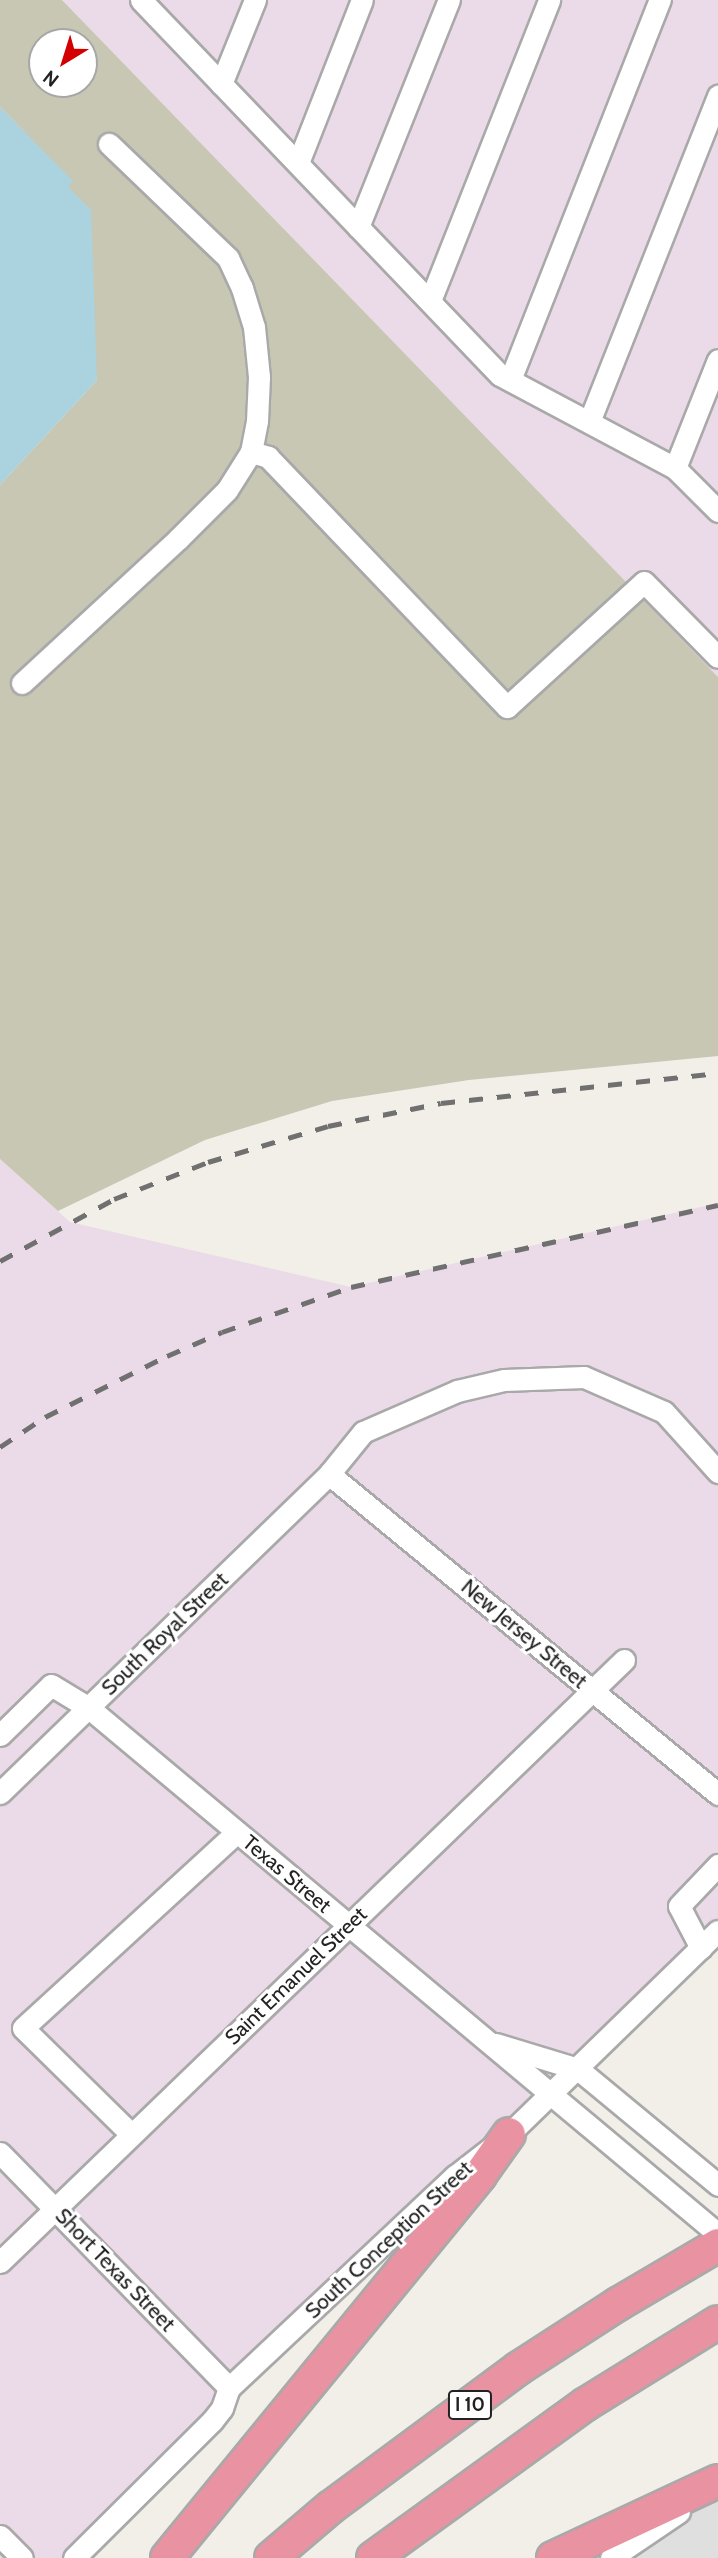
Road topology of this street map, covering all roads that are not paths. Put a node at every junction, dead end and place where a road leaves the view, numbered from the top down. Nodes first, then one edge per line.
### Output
1 (141, 0) edge
2 (255, 0) edge
3 (362, 0) edge
4 (449, 0) edge
5 (549, 0) edge
6 (660, 0) edge
7 (221, 84) junction
8 (718, 96) edge
9 (109, 144) dead end
10 (298, 163) junction
11 (358, 227) junction
12 (430, 302) junction
13 (718, 360) edge
14 (510, 380) junction
15 (589, 422) junction
16 (251, 452) junction
17 (676, 468) junction
18 (718, 511) edge
19 (718, 657) edge
20 (22, 683) dead end
21 (718, 1472) edge
22 (329, 1474) junction
23 (624, 1660) dead end
24 (592, 1690) junction
25 (89, 1708) junction
26 (0, 1735) edge
27 (0, 1793) edge
28 (718, 1794) edge
29 (237, 1832) junction
30 (718, 1865) edge
31 (349, 1926) junction
32 (718, 1931) edge
33 (701, 1948) junction
34 (485, 2040) junction
35 (578, 2069) junction
36 (551, 2095) junction
37 (131, 2134) junction
38 (509, 2134) junction
39 (0, 2153) edge
40 (718, 2185) edge
41 (55, 2209) junction
42 (718, 2234) edge
43 (718, 2245) edge
44 (0, 2262) edge
45 (718, 2322) edge
46 (229, 2388) junction
47 (718, 2483) edge
48 (0, 2536) edge
49 (22, 2558) edge
50 (74, 2558) edge
51 (167, 2558) edge
52 (271, 2558) edge
53 (373, 2558) edge
54 (553, 2558) edge
55 (611, 2558) edge

1 - 7 street
2 - 7 street
3 - 10 street
4 - 11 street
5 - 12 street
6 - 14 street
7 - 10 street
8 - 15 street
9 - 16 street
10 - 11 street
11 - 12 street
12 - 14 street
13 - 17 street
14 - 15 street
15 - 17 street
16 - 19 street
16 - 20 street
17 - 18 street
21 - 22 street, South Royal Street
22 - 24 street, New Jersey Street
22 - 25 street, South Royal Street
23 - 24 street, Saint Emanuel Street
24 - 28 street, New Jersey Street
24 - 31 street, Saint Emanuel Street
25 - 26 street, Texas Street
25 - 27 street, South Royal Street
25 - 29 street, Texas Street
29 - 31 street, Texas Street
29 - 37 street
30 - 33 street
31 - 34 street, Texas Street
31 - 37 street, Saint Emanuel Street
32 - 33 street, South Conception Street
33 - 35 street, South Conception Street
34 - 35 street, Texas Street
34 - 36 street, Texas Street
35 - 36 street, South Conception Street
35 - 40 street, Texas Street
36 - 38 street, South Conception Street
36 - 42 street, Texas Street
37 - 41 street, Saint Emanuel Street
38 - 46 street, South Conception Street
38 - 51 highway
39 - 41 street, Short Texas Street
41 - 44 street, Saint Emanuel Street
41 - 46 street, Short Texas Street
43 - 52 highway, I 10
45 - 53 highway
46 - 50 street, South Conception Street
47 - 54 highway
47 - 55 street
48 - 49 street

